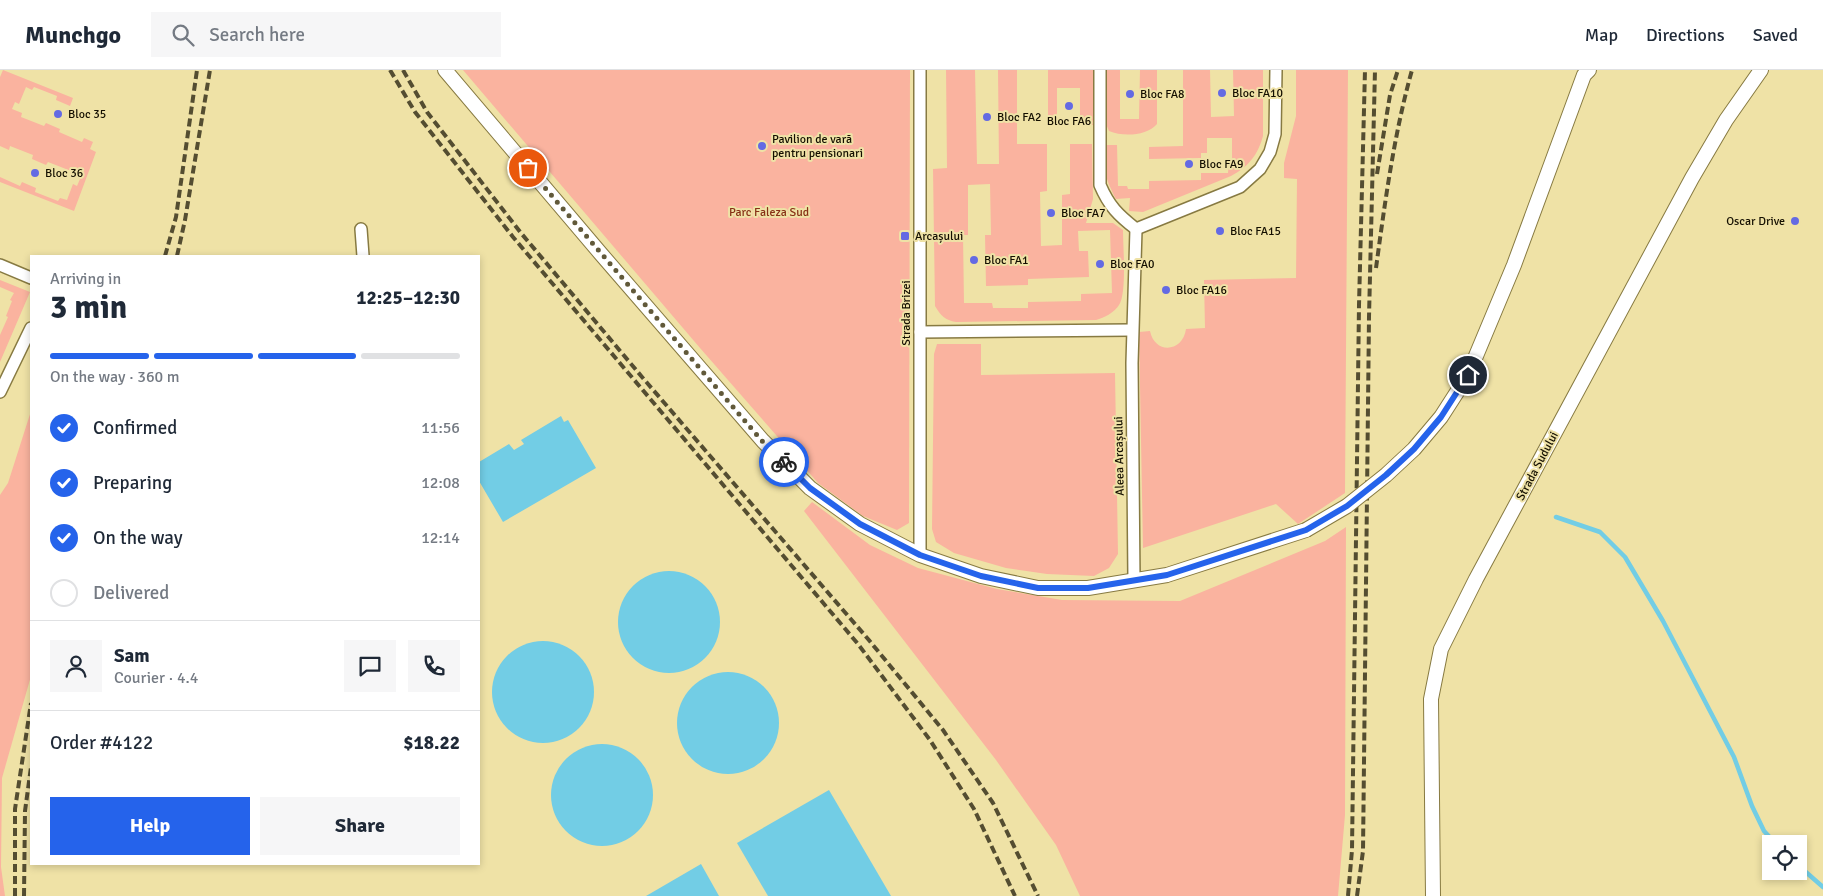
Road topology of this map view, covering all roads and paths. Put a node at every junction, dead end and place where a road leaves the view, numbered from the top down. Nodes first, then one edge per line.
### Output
1 (445, 70) edge
2 (920, 70) edge
3 (1100, 70) edge
4 (1276, 70) edge
5 (1761, 70) edge
6 (1586, 72) edge
7 (361, 229) dead end
8 (1136, 229) junction
9 (363, 255) edge
10 (0, 265) edge
11 (30, 278) edge
12 (30, 330) edge
13 (1132, 330) junction
14 (920, 332) junction
15 (0, 392) edge
16 (920, 555) junction
17 (1134, 581) junction
18 (1433, 896) edge

1 - 16 street
2 - 14 street, Strada Brizei
3 - 8 street
4 - 8 street
5 - 18 street, Strada Sudului
6 - 17 street, bridge
7 - 9 street
8 - 13 street, Aleea Arcașului
10 - 11 street
12 - 15 street
13 - 14 street
13 - 17 street, Aleea Arcașului
14 - 16 street, Strada Brizei
16 - 17 street

